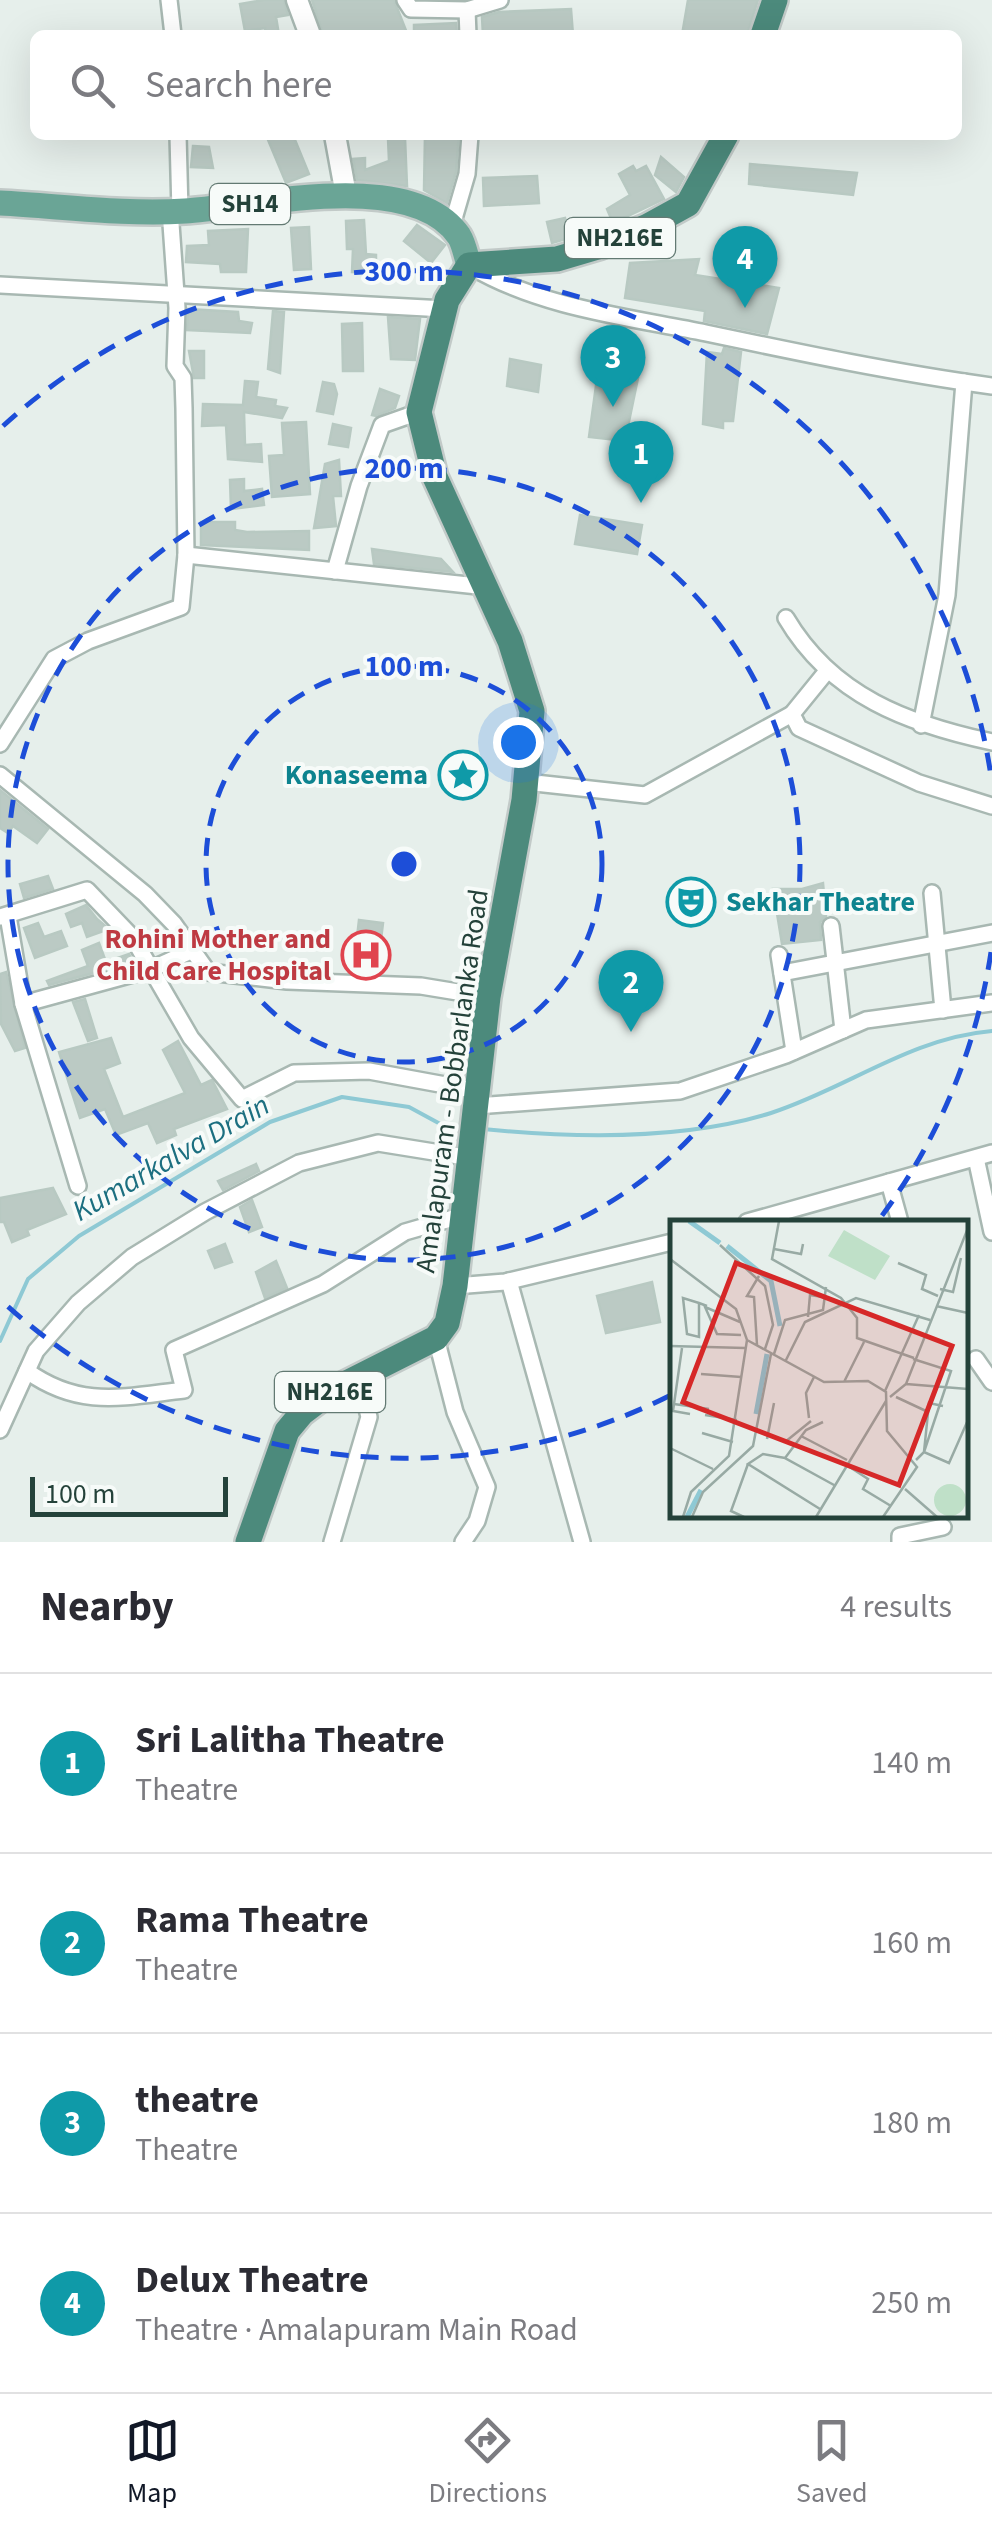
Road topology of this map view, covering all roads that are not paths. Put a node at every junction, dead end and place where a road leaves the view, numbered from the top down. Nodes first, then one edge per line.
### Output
1 (168, 0) edge
2 (297, 0) edge
3 (405, 0) edge
4 (500, 0) edge
5 (775, 0) edge
6 (467, 10) junction
7 (172, 30) edge
8 (308, 30) edge
9 (468, 30) edge
10 (765, 30) edge
11 (178, 140) edge
12 (336, 140) edge
13 (470, 140) edge
14 (723, 140) edge
15 (346, 195) junction
16 (0, 203) edge
17 (175, 211) junction
18 (452, 229) junction
19 (469, 265) junction
20 (0, 285) edge
21 (176, 294) junction
22 (445, 309) junction
23 (964, 382) junction
24 (992, 386) edge
25 (419, 412) junction
26 (186, 555) junction
27 (336, 571) junction
28 (487, 588) junction
29 (786, 618) dead end
30 (827, 671) junction
31 (792, 714) junction
32 (921, 725) junction
33 (992, 742) edge
34 (0, 744) edge
35 (0, 775) edge
36 (526, 782) junction
37 (992, 806) edge
38 (932, 893) dead end
39 (4, 916) edge
40 (832, 926) dead end
41 (992, 933) edge
42 (936, 942) junction
43 (191, 951) junction
44 (779, 955) dead end
45 (836, 963) junction
46 (150, 969) junction
47 (782, 974) junction
48 (488, 997) junction
49 (992, 1003) edge
50 (22, 1004) junction
51 (942, 1010) junction
52 (842, 1030) junction
53 (794, 1051) junction
54 (474, 1122) junction
55 (984, 1156) edge
56 (890, 1182) junction
57 (78, 1186) dead end
58 (464, 1215) junction
59 (754, 1220) edge
60 (900, 1220) edge
61 (992, 1232) edge
62 (670, 1242) edge
63 (509, 1281) junction
64 (455, 1286) junction
65 (436, 1338) junction
66 (976, 1359) dead end
67 (27, 1371) junction
68 (359, 1376) junction
69 (992, 1382) edge
70 (0, 1430) edge
71 (943, 1526) dead end
72 (248, 1542) edge
73 (332, 1542) edge
74 (462, 1542) edge
75 (582, 1542) edge
76 (900, 1542) edge

1 - 7 street
2 - 8 street
3 - 6 street
4 - 6 street
5 - 10 highway
6 - 9 street
11 - 17 street
12 - 15 street
13 - 18 street
14 - 19 highway, NH216E
15 - 17 main road, SH14
15 - 18 main road, SH14
16 - 17 main road, SH14
17 - 21 street
18 - 19 main road
19 - 22 highway, Amalapuram - Bobbarlanka Road
19 - 23 street
20 - 21 street
21 - 22 street
21 - 26 street
22 - 25 highway, Amalapuram - Bobbarlanka Road
23 - 24 street
23 - 32 street
25 - 27 street
25 - 28 highway, Amalapuram - Bobbarlanka Road
26 - 27 street
26 - 34 street
27 - 28 street
28 - 36 highway, Amalapuram - Bobbarlanka Road
29 - 30 street
30 - 31 street
30 - 32 street
31 - 36 street
31 - 37 street
32 - 33 street
35 - 43 street
36 - 48 highway, Amalapuram - Bobbarlanka Road
38 - 42 street
39 - 46 street
39 - 50 street
40 - 45 street
41 - 42 street
42 - 45 street
42 - 51 street
43 - 46 street
43 - 48 street
44 - 47 street
45 - 47 street
45 - 52 street
46 - 50 street
46 - 54 street
47 - 53 street
48 - 54 highway, Amalapuram - Bobbarlanka Road
49 - 51 street
50 - 57 street
51 - 52 street
52 - 53 street
53 - 54 street
54 - 58 highway, Amalapuram - Bobbarlanka Road
54 - 67 street
55 - 56 street
55 - 61 street
56 - 59 street
56 - 60 street
58 - 64 highway, Amalapuram - Bobbarlanka Road
58 - 67 street
62 - 63 street
63 - 64 street
63 - 75 street
64 - 65 highway, Amalapuram - Bobbarlanka Road
65 - 68 highway, NH216E
65 - 74 street
66 - 69 street
67 - 70 street
68 - 72 highway, NH216E
68 - 73 street
71 - 76 street

